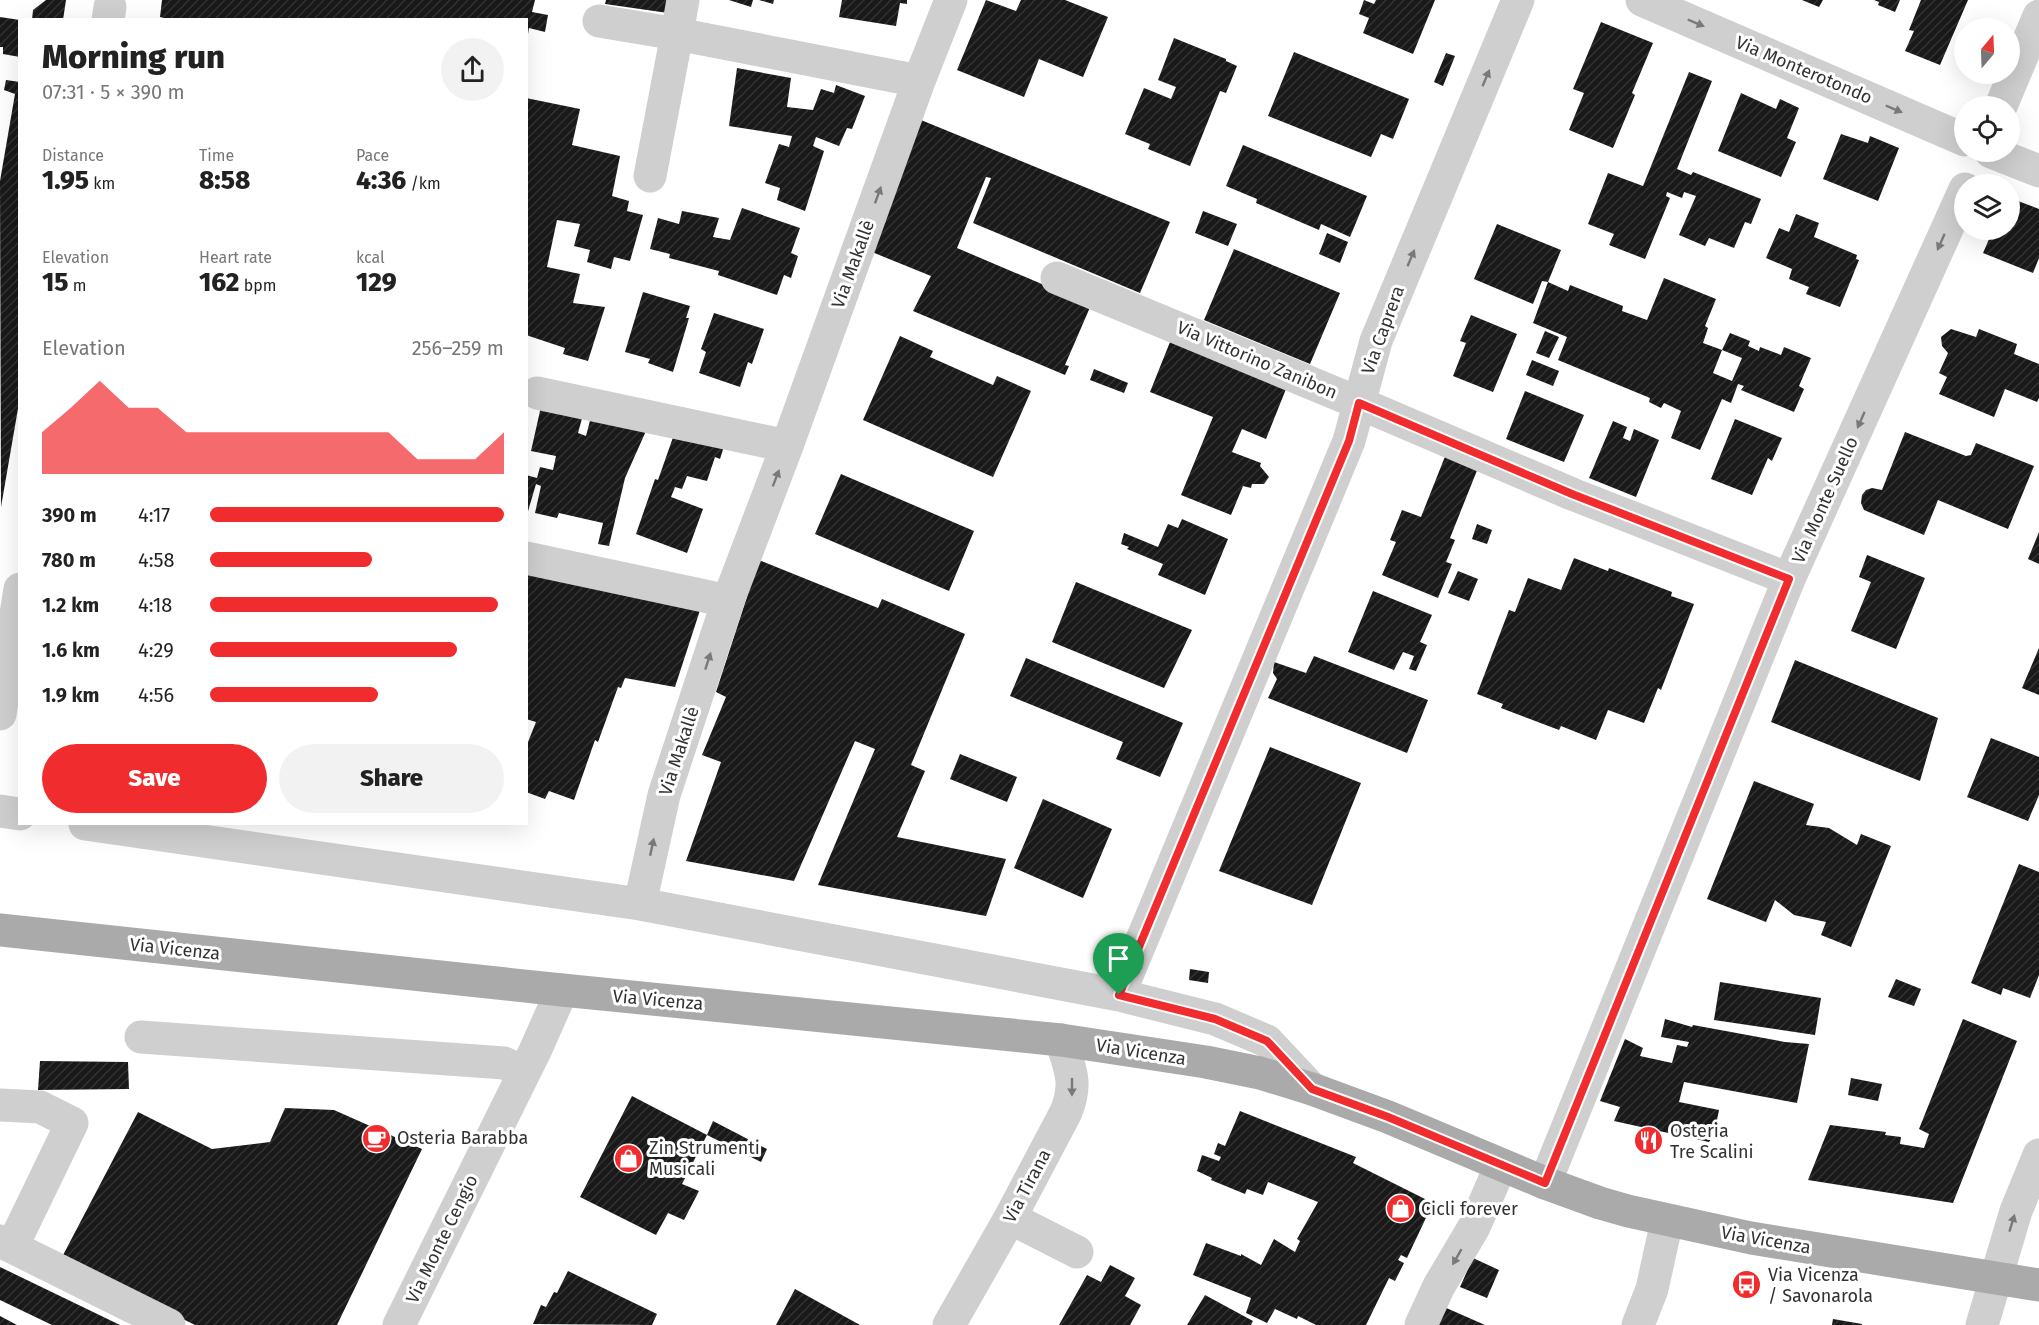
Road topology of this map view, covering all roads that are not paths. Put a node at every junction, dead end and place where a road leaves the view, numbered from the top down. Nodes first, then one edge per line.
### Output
1 (682, 0) edge
2 (951, 0) edge
3 (1518, 0) edge
4 (1642, 0) edge
5 (2039, 16) edge
6 (599, 21) dead end
7 (677, 34) junction
8 (919, 81) junction
9 (2005, 96) edge
10 (1954, 135) edge
11 (2017, 162) edge
12 (2039, 171) edge
13 (650, 176) dead end
14 (1954, 213) edge
15 (1058, 278) dead end
16 (537, 393) dead end
17 (1359, 403) junction
18 (788, 446) junction
19 (528, 558) edge
20 (1789, 579) junction
21 (728, 601) junction
22 (18, 602) edge
23 (0, 714) edge
24 (0, 811) edge
25 (18, 814) edge
26 (92, 825) edge
27 (640, 904) junction
28 (0, 930) edge
29 (562, 990) junction
30 (1119, 995) junction
31 (141, 1037) dead end
32 (1061, 1040) junction
33 (524, 1072) junction
34 (1312, 1089) junction
35 (0, 1105) edge
36 (2039, 1155) edge
37 (1501, 1165) junction
38 (1545, 1183) junction
39 (1010, 1218) junction
40 (1667, 1221) junction
41 (6, 1244) edge
42 (1077, 1252) dead end
43 (1995, 1279) junction
44 (2039, 1285) edge
45 (169, 1325) edge
46 (399, 1325) edge
47 (949, 1325) edge
48 (1421, 1325) edge
49 (1638, 1325) edge
50 (1982, 1325) edge

1 - 7 street
2 - 8 street, Via Makallè
17 -> 3 street, Via Caprera
4 -> 10 street, Via Monterotondo
5 - 9 street
6 - 7 street
7 - 8 street
7 - 13 street
18 -> 8 street, Via Makallè
11 - 12 street
14 -> 20 street, Via Monte Suello
15 - 17 street, Via Vittorino Zanibon
16 - 18 street
17 - 20 street, Via Vittorino Zanibon
17 - 30 street, Via Caprera
21 -> 18 street, Via Makallè
19 - 21 street
20 - 38 street, Via Monte Suello
27 -> 21 street, Via Makallè
22 - 23 street
24 - 25 street
26 - 27 street, Via Vicenza
27 - 30 street, Via Vicenza
28 - 29 main road, Via Vicenza
29 - 32 main road, Via Vicenza
29 - 33 street, Via Monte Cengio
30 - 34 street, Via Vicenza
31 - 33 street
32 - 34 main road, Via Vicenza
32 -> 39 street, Via Tirana
33 - 46 street, Via Monte Cengio
34 - 37 main road, Via Vicenza
35 - 41 street
43 -> 36 street
37 - 38 main road, Via Vicenza
37 -> 48 street
38 - 40 main road, Via Vicenza
39 - 42 street
39 - 47 street, Via Tirana
40 - 43 main road, Via Vicenza
40 - 49 street
41 - 45 street
43 - 44 main road, Via Vicenza
43 - 50 street

